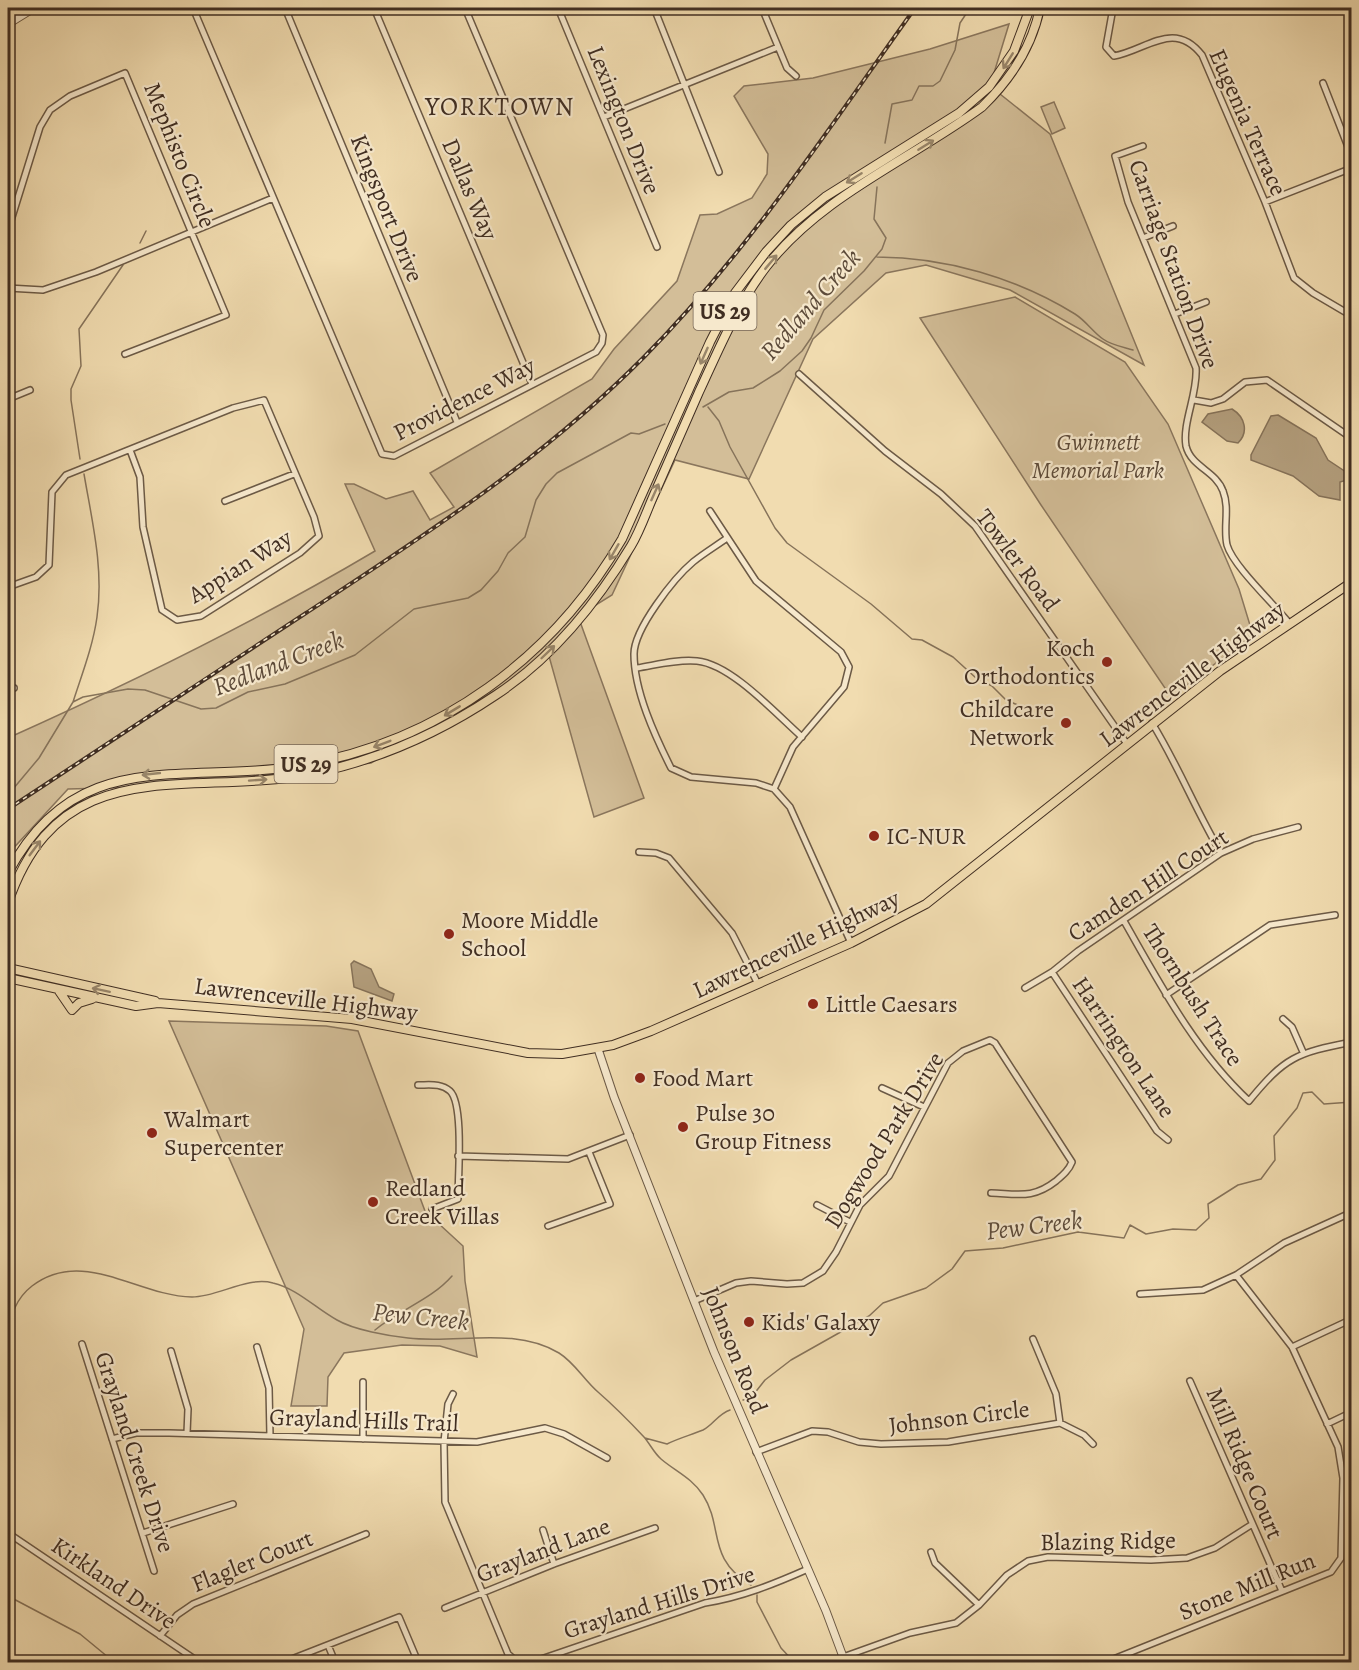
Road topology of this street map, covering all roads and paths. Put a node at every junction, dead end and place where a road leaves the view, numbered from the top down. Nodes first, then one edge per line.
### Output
1 (34, 8) edge
2 (192, 8) edge
3 (285, 8) edge
4 (374, 8) edge
5 (465, 8) edge
6 (558, 8) edge
7 (654, 8) edge
8 (762, 8) edge
9 (1030, 8) edge
10 (1040, 8) edge
11 (1113, 8) edge
12 (8, 24) edge
13 (778, 47) junction
14 (796, 76) dead end
15 (685, 83) junction
16 (1323, 83) dead end
17 (604, 117) junction
18 (1143, 146) dead end
19 (1352, 157) edge
20 (1352, 168) edge
21 (719, 172) dead end
22 (273, 198) junction
23 (1265, 202) junction
24 (1173, 226) dead end
25 (8, 230) edge
26 (191, 231) junction
27 (1143, 238) junction
28 (657, 247) dead end
29 (8, 288) edge
30 (1206, 302) dead end
31 (1175, 314) junction
32 (1352, 316) edge
33 (125, 354) dead end
34 (799, 374) dead end
35 (532, 384) junction
36 (30, 390) dead end
37 (8, 399) edge
38 (1194, 400) junction
39 (457, 422) junction
40 (1347, 435) dead end
41 (130, 450) junction
42 (294, 474) junction
43 (225, 501) dead end
44 (710, 510) dead end
45 (727, 538) junction
46 (1352, 582) edge
47 (8, 587) edge
48 (1290, 624) junction
49 (637, 668) junction
50 (1152, 723) junction
51 (802, 737) junction
52 (1127, 744) junction
53 (360, 752) junction
54 (363, 762) junction
55 (206, 772) junction
56 (206, 782) junction
57 (774, 789) junction
58 (49, 818) junction
59 (57, 826) junction
60 (1298, 827) dead end
61 (639, 852) dead end
62 (1221, 853) junction
63 (8, 873) edge
64 (8, 903) edge
65 (1335, 915) dead end
66 (1124, 921) junction
67 (851, 943) junction
68 (8, 965) edge
69 (1052, 972) junction
70 (8, 978) edge
71 (758, 984) junction
72 (1025, 988) dead end
73 (56, 989) junction
74 (1166, 994) junction
75 (100, 1000) junction
76 (158, 1003) junction
77 (1283, 1019) dead end
78 (1352, 1041) edge
79 (598, 1049) junction
80 (1303, 1052) junction
81 (418, 1084) dead end
82 (882, 1088) dead end
83 (924, 1107) junction
84 (630, 1135) junction
85 (1168, 1140) dead end
86 (589, 1152) junction
87 (458, 1156) junction
88 (991, 1193) dead end
89 (817, 1205) dead end
90 (432, 1209) dead end
91 (1348, 1214) dead end
92 (850, 1221) junction
93 (548, 1226) dead end
94 (1236, 1275) junction
95 (1140, 1294) dead end
96 (693, 1301) junction
97 (1352, 1318) edge
98 (1033, 1339) dead end
99 (82, 1344) dead end
100 (257, 1347) dead end
101 (1292, 1347) junction
102 (171, 1351) dead end
103 (1190, 1381) dead end
104 (363, 1382) dead end
105 (453, 1394) dead end
106 (1352, 1412) edge
107 (1060, 1423) junction
108 (1327, 1424) junction
109 (188, 1433) junction
110 (270, 1436) junction
111 (112, 1439) junction
112 (363, 1439) junction
113 (444, 1442) junction
114 (1093, 1444) dead end
115 (756, 1452) junction
116 (607, 1458) dead end
117 (1343, 1478) junction
118 (1352, 1478) edge
119 (233, 1504) dead end
120 (1251, 1525) junction
121 (655, 1528) dead end
122 (543, 1530) dead end
123 (8, 1533) edge
124 (143, 1533) junction
125 (366, 1534) dead end
126 (931, 1552) dead end
127 (554, 1564) junction
128 (808, 1569) junction
129 (154, 1571) dead end
130 (1282, 1591) junction
131 (482, 1593) junction
132 (979, 1605) junction
133 (445, 1608) dead end
134 (160, 1636) junction
135 (328, 1645) junction
136 (844, 1660) edge
137 (199, 1662) edge
138 (284, 1662) edge
139 (335, 1662) edge
140 (418, 1662) edge
141 (829, 1662) edge
142 (1106, 1662) edge

1 - 12 street
2 - 22 street, Providence Way
3 - 39 street, Kingsport Drive
4 - 35 street, Dallas Way
5 - 35 street, Providence Way
6 - 17 street, Lexington Drive
7 - 15 street
8 - 13 street
9 -> 53 main road, US 29
54 -> 10 main road, US 29
11 - 23 street, Eugenia Terrace
13 - 14 street
13 - 15 street
15 - 17 street
15 - 21 street
16 - 19 street
17 - 28 street, Lexington Drive
18 - 27 street, Carriage Station Drive
20 - 23 street
22 - 26 street
22 - 39 street, Providence Way
23 - 32 street, Eugenia Terrace
24 - 27 street
25 - 26 street, Mephisto Circle
26 - 29 street
26 - 33 street, Mephisto Circle
27 - 31 street, Carriage Station Drive
30 - 31 street
31 - 38 street, Carriage Station Drive
34 - 52 street, Towler Road
35 - 39 street, Providence Way
36 - 37 street
38 - 40 street
38 - 48 street, Carriage Station Drive
41 - 42 street, Appian Way
41 - 42 street, Appian Way
41 - 47 street, Appian Way
42 - 43 street
44 - 45 street
45 - 49 street
45 - 51 street
46 - 48 main road, Lawrenceville Highway
48 - 50 main road, Lawrenceville Highway
49 - 51 street
49 - 57 street
50 - 52 main road, Lawrenceville Highway
50 - 62 street
51 - 57 street
52 - 67 main road, Lawrenceville Highway
53 - 54 main road
53 - 55 main road, US 29
56 -> 54 main road, US 29
55 - 56 main road
55 -> 58 main road, US 29
56 - 59 main road, US 29
57 - 67 street
58 - 59 main road
58 - 63 main road, US 29
64 -> 59 main road, US 29
60 - 62 street, Camden Hill Court
61 - 71 street
62 - 66 street, Camden Hill Court
65 - 74 street
66 - 69 street, Camden Hill Court
66 - 74 street, Thornbush Trace
67 - 71 main road, Lawrenceville Highway
76 -> 68 main road, Lawrenceville Highway
69 - 72 street, Camden Hill Court
69 - 85 street, Harrington Lane
70 - 73 main road, Lawrenceville Highway
71 - 79 main road, Lawrenceville Highway
73 - 75 main road, Lawrenceville Highway
73 - 75 main road
74 - 80 street, Thornbush Trace
75 - 76 main road, Lawrenceville Highway
76 - 79 main road, Lawrenceville Highway
77 - 80 street
78 - 80 street, Thornbush Trace
79 - 84 street, Johnson Road
81 - 87 street
82 - 83 street
83 - 88 street, Dogwood Park Drive
83 - 92 street, Dogwood Park Drive
84 - 86 street
84 - 96 street, Johnson Road
86 - 87 street
86 - 93 street
87 - 90 street
89 - 92 street
91 - 94 street
92 - 96 street, Dogwood Park Drive
94 - 95 street
94 - 101 street, Stone Mill Run
96 - 115 street, Johnson Road
97 - 101 street
98 - 107 street
99 - 111 street, Grayland Creek Drive
100 - 110 street
101 - 108 street, Stone Mill Run
102 - 109 street
103 - 120 street, Mill Ridge Court
104 - 112 street
105 - 113 street, Grayland Hills Drive
106 - 108 street
107 - 114 street, Johnson Circle
107 - 115 street, Johnson Circle
108 - 117 street, Stone Mill Run
109 - 110 street, Grayland Hills Trail
109 - 111 street, Grayland Hills Trail
110 - 112 street, Grayland Hills Trail
111 - 124 street, Grayland Creek Drive
112 - 113 street, Grayland Hills Trail
113 - 116 street, Grayland Hills Trail
113 - 131 street, Grayland Hills Drive
115 - 128 street, Johnson Road
117 - 118 street
117 - 130 street, Stone Mill Run
119 - 124 street
120 - 130 street, Mill Ridge Court
120 - 132 street, Blazing Ridge
121 - 127 street, Grayland Lane
122 - 127 street
123 - 134 street, Kirkland Drive
124 - 129 street, Grayland Creek Drive
125 - 134 street, Flagler Court
126 - 132 street
127 - 131 street, Grayland Lane
128 - 131 street, Grayland Hills Drive
128 - 136 street, Johnson Road
130 - 142 street, Stone Mill Run
131 - 133 street, Grayland Lane
132 - 136 street, Blazing Ridge
134 - 137 street, Kirkland Drive
135 - 138 street
135 - 139 street
135 - 140 street
136 - 141 street, Blazing Ridge

